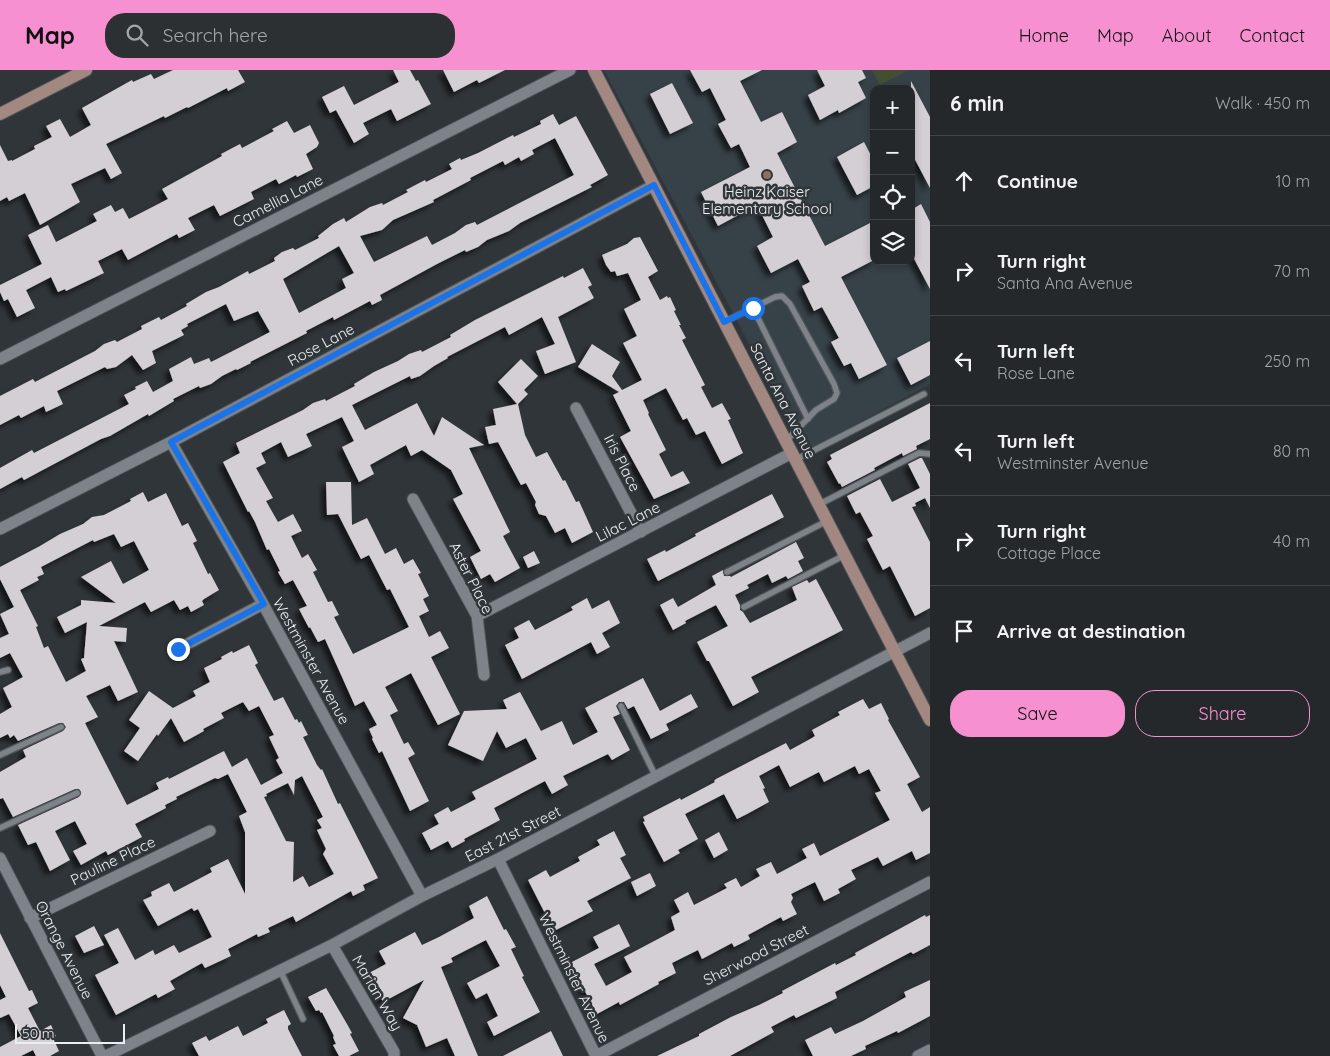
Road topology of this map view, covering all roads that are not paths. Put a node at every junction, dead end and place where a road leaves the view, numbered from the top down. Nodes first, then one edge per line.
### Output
1 (86, 70) edge
2 (570, 70) edge
3 (594, 70) edge
4 (0, 114) edge
5 (654, 185) junction
6 (753, 308) junction
7 (724, 322) junction
8 (0, 358) edge
9 (924, 394) dead end
10 (576, 408) dead end
11 (808, 419) junction
12 (171, 442) junction
13 (791, 452) junction
14 (930, 454) edge
15 (413, 499) dead end
16 (818, 505) junction
17 (827, 521) junction
18 (0, 529) edge
19 (640, 532) junction
20 (845, 555) junction
21 (726, 572) dead end
22 (264, 604) junction
23 (744, 607) dead end
24 (477, 616) junction
25 (930, 633) edge
26 (178, 649) dead end
27 (895, 652) junction
28 (8, 670) dead end
29 (0, 672) edge
30 (484, 675) dead end
31 (621, 706) dead end
32 (930, 720) edge
33 (61, 727) dead end
34 (0, 755) edge
35 (656, 777) junction
36 (77, 793) dead end
37 (0, 828) edge
38 (210, 831) dead end
39 (0, 858) edge
40 (498, 859) junction
41 (4, 875) edge
42 (930, 882) edge
43 (422, 896) junction
44 (30, 918) junction
45 (332, 945) junction
46 (280, 970) junction
47 (304, 1019) dead end
48 (930, 1050) edge
49 (102, 1056) edge
50 (106, 1056) edge
51 (394, 1056) edge
52 (596, 1056) edge
53 (918, 1056) edge

1 - 4 street
2 - 8 street, Camellia Lane
3 - 5 street, Santa Ana Avenue
5 - 7 street, Santa Ana Avenue
5 - 12 street, Rose Lane
6 - 7 lane
6 - 11 lane
6 - 11 lane
7 - 13 street, Santa Ana Avenue
9 - 13 lane
10 - 19 street, Iris Place
11 - 13 lane
12 - 18 street, Rose Lane
12 - 22 street, Westminster Avenue
13 - 16 street, Santa Ana Avenue
13 - 19 street, Lilac Lane
14 - 16 lane
15 - 24 street, Aster Place
16 - 17 street, Santa Ana Avenue
17 - 20 street, Santa Ana Avenue
17 - 21 lane
19 - 24 street, Lilac Lane
20 - 23 lane
20 - 27 street, Santa Ana Avenue
22 - 26 street
22 - 43 street, Westminster Avenue
24 - 30 street, Aster Place
25 - 27 street, East 21st Street
27 - 32 street, Santa Ana Avenue
27 - 35 street, East 21st Street
28 - 29 lane
31 - 35 lane
33 - 34 lane
35 - 40 street, East 21st Street
36 - 37 lane
38 - 44 street, Pauline Place
39 - 41 street, Orange Avenue
40 - 43 street, East 21st Street
40 - 52 street, Westminster Avenue
41 - 44 street, Orange Avenue
42 - 52 street, Sherwood Street
43 - 45 street, East 21st Street
44 - 49 street, Orange Avenue
45 - 46 street, East 21st Street
45 - 51 street, Marian Way
46 - 47 lane
46 - 50 street, East 21st Street
48 - 53 street

